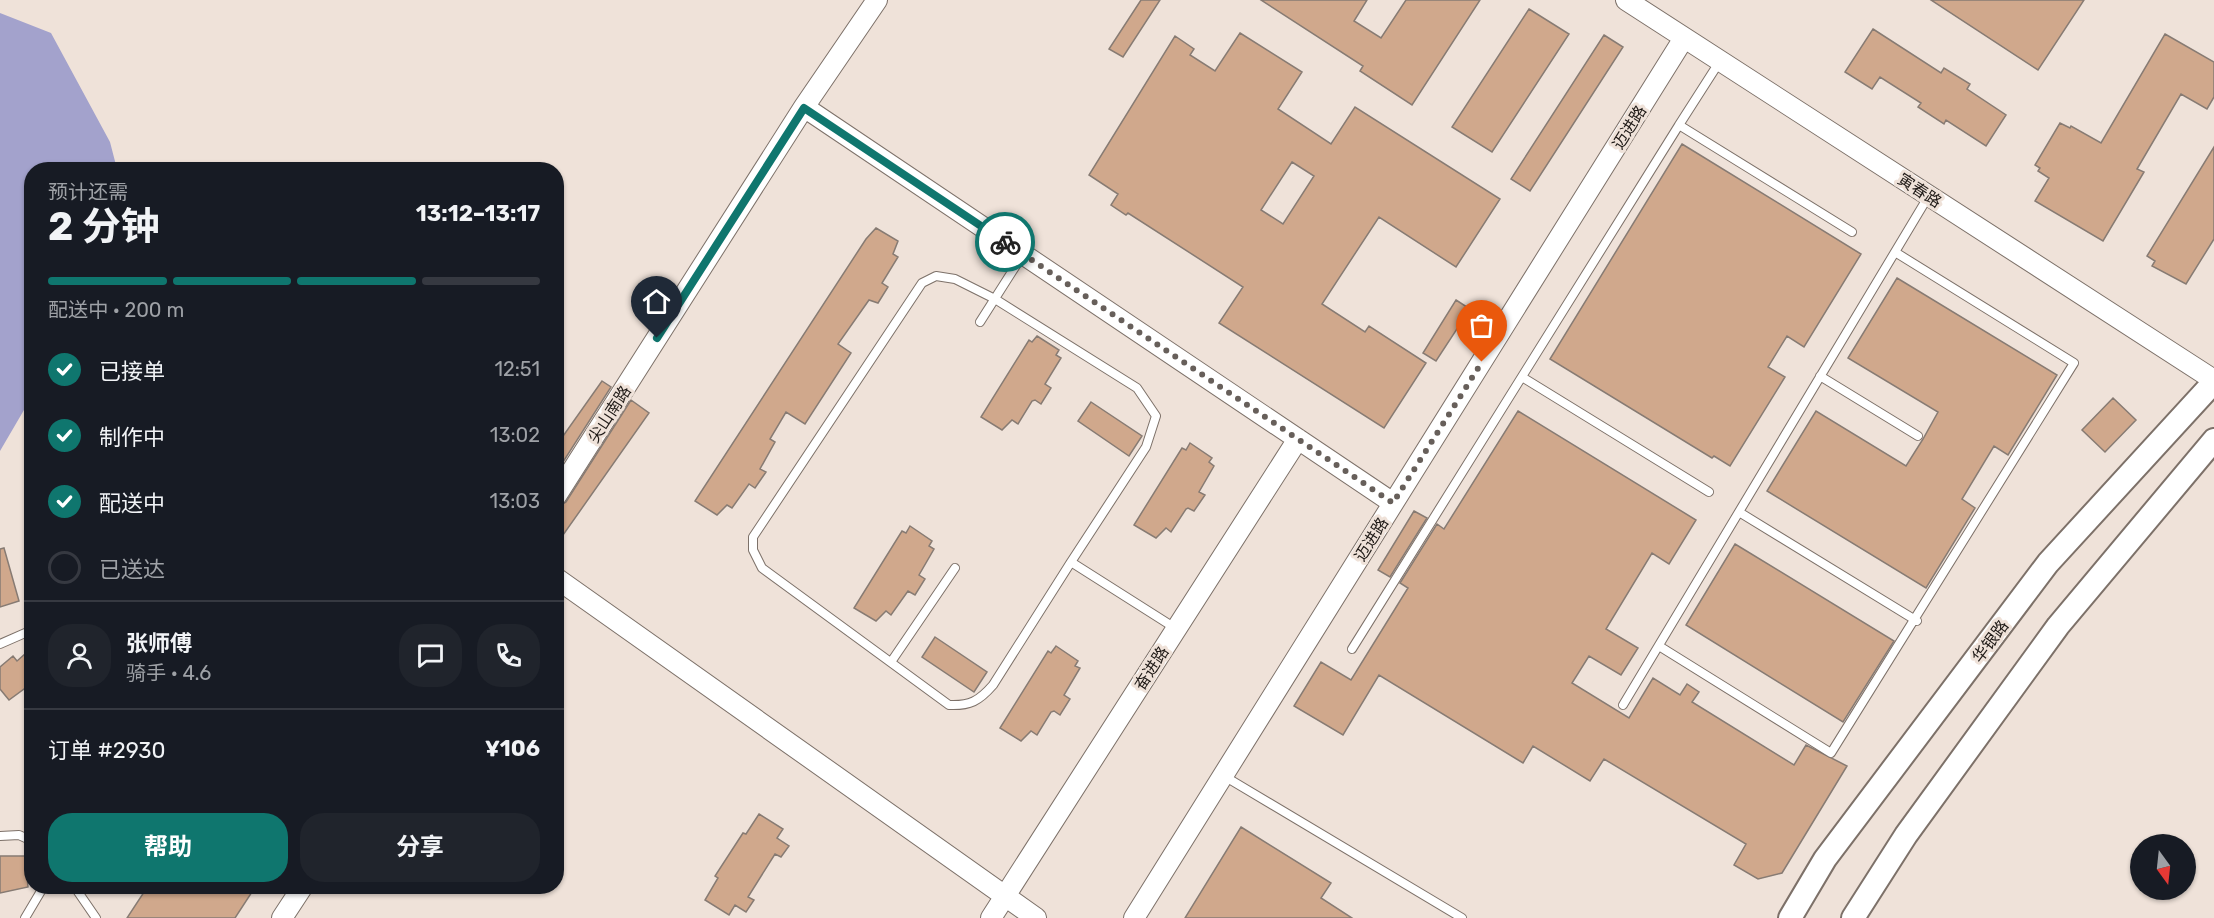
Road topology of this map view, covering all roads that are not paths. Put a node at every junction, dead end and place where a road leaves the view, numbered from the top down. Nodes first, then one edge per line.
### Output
1 (877, 0) edge
2 (1626, 0) edge
3 (1684, 38) junction
4 (1720, 61) junction
5 (804, 108) junction
6 (1679, 125) junction
7 (1929, 195) junction
8 (1852, 232) dead end
9 (1895, 252) junction
10 (1023, 254) junction
11 (995, 299) junction
12 (980, 322) dead end
13 (1820, 376) junction
14 (1522, 377) junction
15 (2214, 381) edge
16 (1918, 436) dead end
17 (1298, 439) junction
18 (2214, 440) edge
19 (564, 483) edge
20 (1709, 492) dead end
21 (1393, 503) junction
22 (1738, 512) junction
23 (1071, 562) junction
24 (955, 568) dead end
25 (564, 584) edge
26 (1917, 621) dead end
27 (1176, 629) junction
28 (24, 634) edge
29 (0, 644) edge
30 (1659, 646) junction
31 (1352, 649) dead end
32 (891, 662) junction
33 (1623, 705) dead end
34 (1223, 775) junction
35 (0, 836) edge
36 (24, 837) edge
37 (39, 894) edge
38 (80, 894) edge
39 (298, 894) edge
40 (1004, 897) junction
41 (25, 918) edge
42 (96, 918) edge
43 (282, 918) edge
44 (991, 918) edge
45 (1035, 918) edge
46 (1134, 918) edge
47 (1462, 918) edge
48 (1790, 918) edge
49 (1853, 918) edge

1 - 5 street, 尖山南路
2 - 3 street, 寅春路
3 - 4 street, 寅春路
3 - 21 street, 迈进路
4 - 6 lane
4 - 7 street, 寅春路
5 - 10 street
5 - 19 street, 尖山南路
6 - 8 lane
6 - 14 lane
7 - 9 lane
7 - 15 street, 寅春路
9 - 13 lane
9 - 30 lane
10 - 11 lane
10 - 17 street
11 - 12 lane
11 - 23 lane
11 - 32 lane
13 - 16 lane
13 - 22 lane
14 - 20 lane
14 - 31 lane
15 - 48 main road, 华银路
17 - 21 street
17 - 27 street, 奋进路
18 - 49 main road
21 - 34 street, 迈进路
22 - 26 lane
22 - 30 lane
23 - 27 lane
23 - 32 lane
24 - 32 lane
25 - 40 street
27 - 40 street, 奋进路
28 - 29 lane
30 - 33 lane
34 - 46 street, 迈进路
34 - 47 lane
35 - 36 lane
37 - 41 lane
38 - 42 lane
39 - 43 street
40 - 44 street, 奋进路
40 - 45 street

